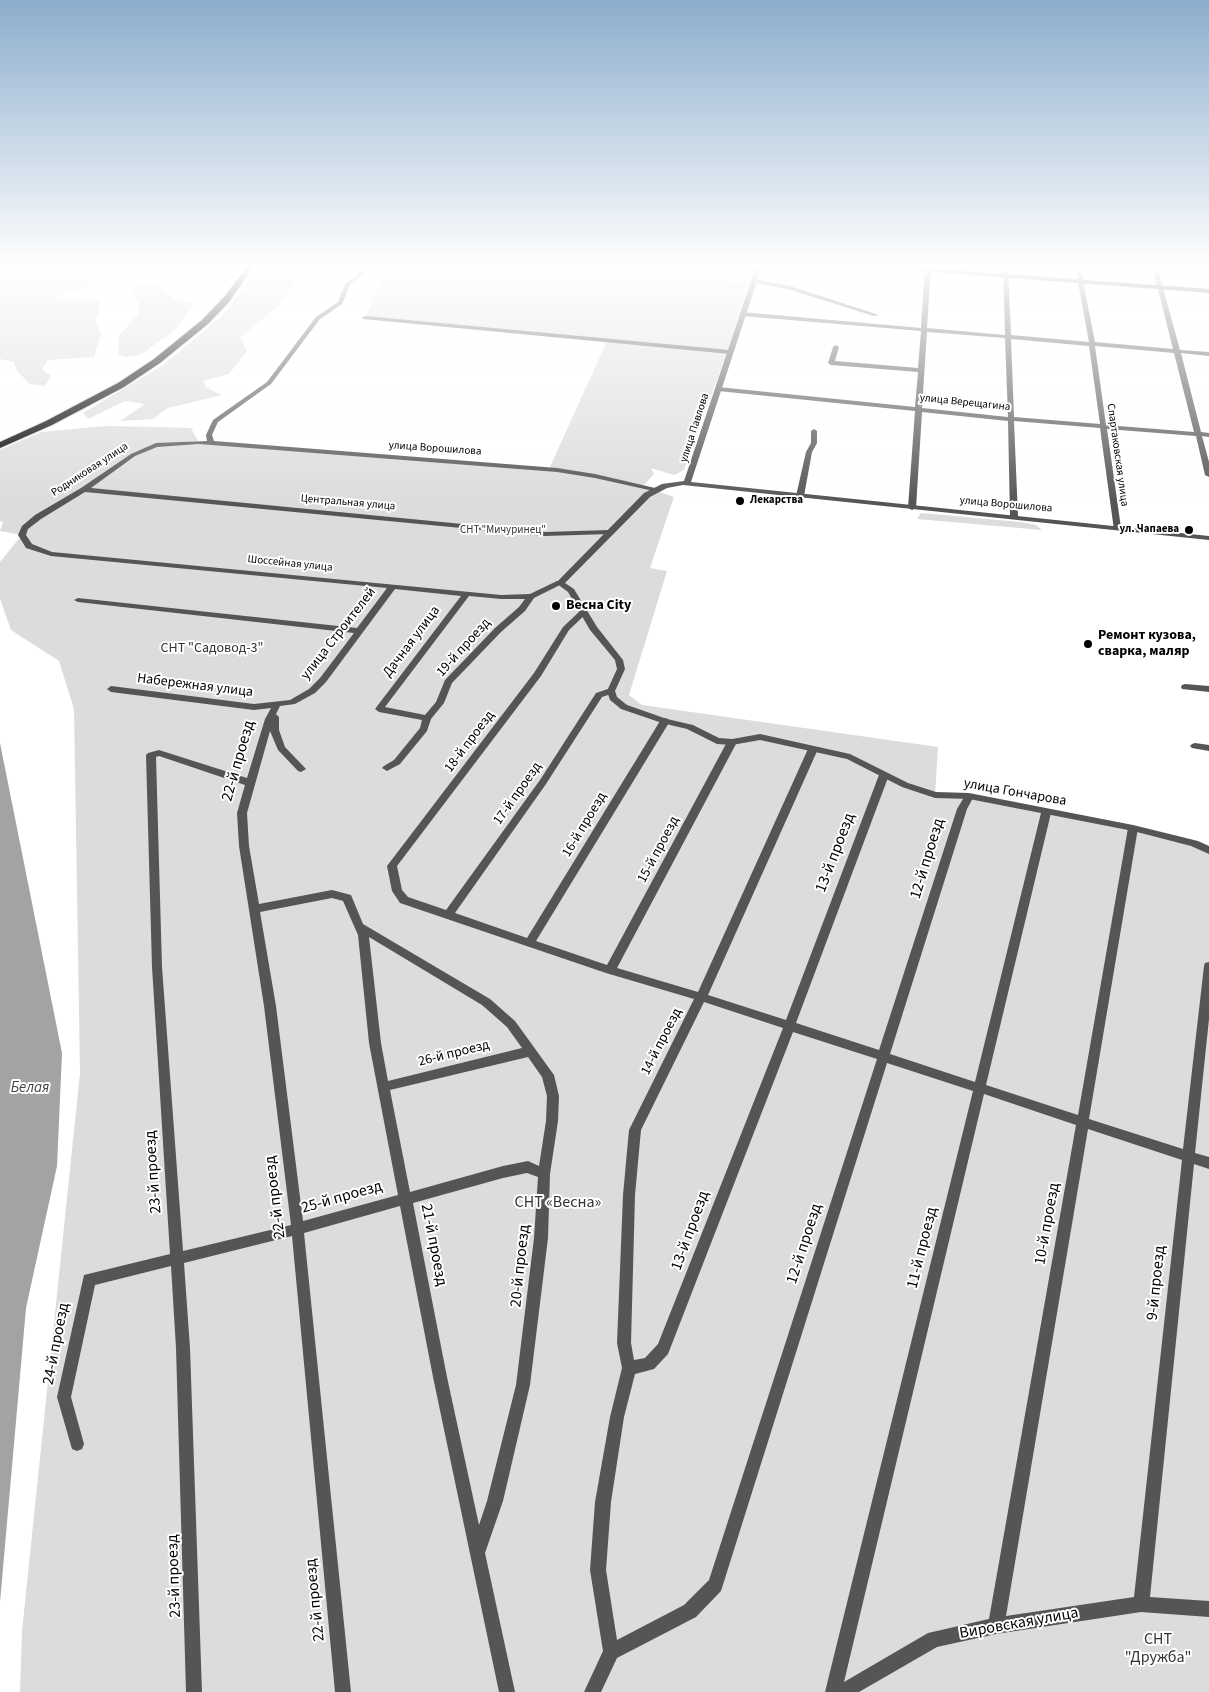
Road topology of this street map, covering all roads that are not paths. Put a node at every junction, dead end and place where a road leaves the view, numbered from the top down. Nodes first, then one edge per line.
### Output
1 (1092, 344) edge
2 (178, 345) edge
3 (298, 345) edge
4 (654, 345) edge
5 (732, 345) edge
6 (923, 345) edge
7 (1008, 345) edge
8 (1104, 345) edge
9 (1176, 345) edge
10 (836, 346) dead end
11 (1178, 351) junction
12 (730, 352) junction
13 (1209, 354) edge
14 (922, 370) junction
15 (718, 389) junction
16 (920, 408) junction
17 (1010, 418) junction
18 (1102, 426) junction
19 (814, 431) dead end
20 (1199, 434) junction
21 (1209, 435) edge
22 (211, 441) junction
23 (0, 445) edge
24 (1209, 475) edge
25 (687, 483) junction
26 (84, 490) junction
27 (655, 490) junction
28 (800, 496) junction
29 (912, 508) junction
30 (1014, 517) junction
31 (1117, 528) junction
32 (609, 532) junction
33 (22, 535) joint
34 (1209, 538) edge
35 (560, 582) junction
36 (393, 586) junction
37 (467, 593) junction
38 (531, 596) junction
39 (78, 600) dead end
40 (583, 613) junction
41 (359, 631) junction
42 (1185, 687) dead end
43 (111, 690) dead end
44 (1209, 690) edge
45 (611, 691) junction
46 (276, 706) junction
47 (428, 718) junction
48 (665, 721) junction
49 (732, 742) junction
50 (1195, 746) dead end
51 (1209, 748) edge
52 (813, 749) junction
53 (388, 768) dead end
54 (301, 769) dead end
55 (884, 775) junction
56 (251, 783) junction
57 (969, 796) junction
58 (1046, 813) junction
59 (1133, 828) junction
60 (1209, 850) edge
61 (255, 909) junction
62 (448, 916) junction
63 (358, 926) junction
64 (529, 943) junction
65 (1209, 966) edge
66 (610, 970) junction
67 (701, 997) junction
68 (790, 1027) junction
69 (531, 1051) junction
70 (885, 1056) junction
71 (384, 1087) junction
72 (980, 1088) junction
73 (1083, 1121) junction
74 (1187, 1156) junction
75 (1209, 1163) edge
76 (544, 1174) junction
77 (406, 1198) junction
78 (297, 1229) junction
79 (176, 1259) junction
80 (89, 1280) joint
81 (629, 1368) junction
82 (77, 1444) dead end
83 (478, 1550) junction
84 (1141, 1604) junction
85 (1209, 1610) edge
86 (996, 1626) junction
87 (611, 1652) junction
88 (194, 1692) edge
89 (343, 1692) edge
90 (507, 1692) edge
91 (592, 1692) edge
92 (833, 1692) edge
93 (843, 1692) edge

1 - 18 street, Спартаковская улица
2 - 23 main road
3 - 22 street
4 - 12 street
5 - 12 street, улица Павлова
6 - 14 street
7 - 17 street
8 - 11 street
9 - 11 street
10 - 14 street
11 - 13 street
11 - 20 street
12 - 15 street, улица Павлова
14 - 16 street
15 - 16 street, улица Верещагина
15 - 25 street, улица Павлова
16 - 17 street, улица Верещагина
16 - 29 street
17 - 18 street, улица Верещагина
17 - 30 street
18 - 20 street, улица Верещагина
18 - 31 street, Спартаковская улица
19 - 28 street
20 - 21 street, улица Верещагина
20 - 24 street
22 - 26 street, Родниковая улица
22 - 27 street, улица Ворошилова
25 - 27 street, улица Ворошилова
25 - 28 street, улица Ворошилова
26 - 32 street, Центральная улица
26 - 33 street, Родниковая улица
27 - 32 street, Шоссейная улица
28 - 29 street, улица Ворошилова
29 - 30 street, улица Ворошилова
30 - 31 street, улица Ворошилова
31 - 34 street, улица Ворошилова
32 - 35 street, Шоссейная улица
33 - 36 street, Шоссейная улица
35 - 38 street, Шоссейная улица
35 - 40 street
36 - 37 street, Шоссейная улица
36 - 41 street, улица Строителей
37 - 38 street, Шоссейная улица
37 - 47 street, Дачная улица
38 - 47 street, 19-й проезд
39 - 41 street
40 - 45 street
40 - 62 street, 18-й проезд
41 - 46 street, улица Строителей
42 - 44 street
43 - 46 street, Набережная улица
45 - 48 street, улица Гончарова
45 - 62 street, 17-й проезд
46 - 54 street
46 - 56 street, 22-й проезд
47 - 53 street, 19-й проезд
48 - 49 street, улица Гончарова
48 - 64 street, 16-й проезд
49 - 52 street, улица Гончарова
49 - 66 street, 15-й проезд
50 - 51 street
52 - 55 street, улица Гончарова
52 - 67 street, 14-й проезд
55 - 57 street, улица Гончарова
55 - 68 street, 13-й проезд
56 - 61 street, 22-й проезд
56 - 79 street, 23-й проезд
57 - 58 street, улица Гончарова
57 - 70 street, 12-й проезд
58 - 59 street, улица Гончарова
58 - 72 street, 11-й проезд
59 - 60 street, улица Гончарова
59 - 73 street, 10-й проезд
61 - 63 street, 21-й проезд
61 - 78 street, 22-й проезд
62 - 64 street
63 - 69 street, 20-й проезд
63 - 71 street, 21-й проезд
64 - 66 street
65 - 74 street, 9-й проезд
66 - 67 street
67 - 68 street
67 - 81 street, 14-й проезд
68 - 70 street
68 - 81 street, 13-й проезд
69 - 71 street, 26-й проезд
69 - 76 street, 20-й проезд
70 - 72 street
70 - 87 street, 12-й проезд
71 - 77 street, 21-й проезд
72 - 73 street
72 - 92 street, 11-й проезд
73 - 74 street
73 - 86 street, 10-й проезд
74 - 75 street
74 - 84 street, 9-й проезд
76 - 77 street, 25-й проезд
76 - 83 street, 20-й проезд
77 - 78 street, 25-й проезд
77 - 83 street, 21-й проезд
78 - 79 street, 25-й проезд
78 - 89 street, 22-й проезд
79 - 80 street, 25-й проезд
79 - 88 street, 23-й проезд
80 - 82 street, 24-й проезд
81 - 87 street
83 - 90 street, 21-й проезд
84 - 85 street, Вировская улица
84 - 86 street, Вировская улица
86 - 93 street, Вировская улица
87 - 91 street

